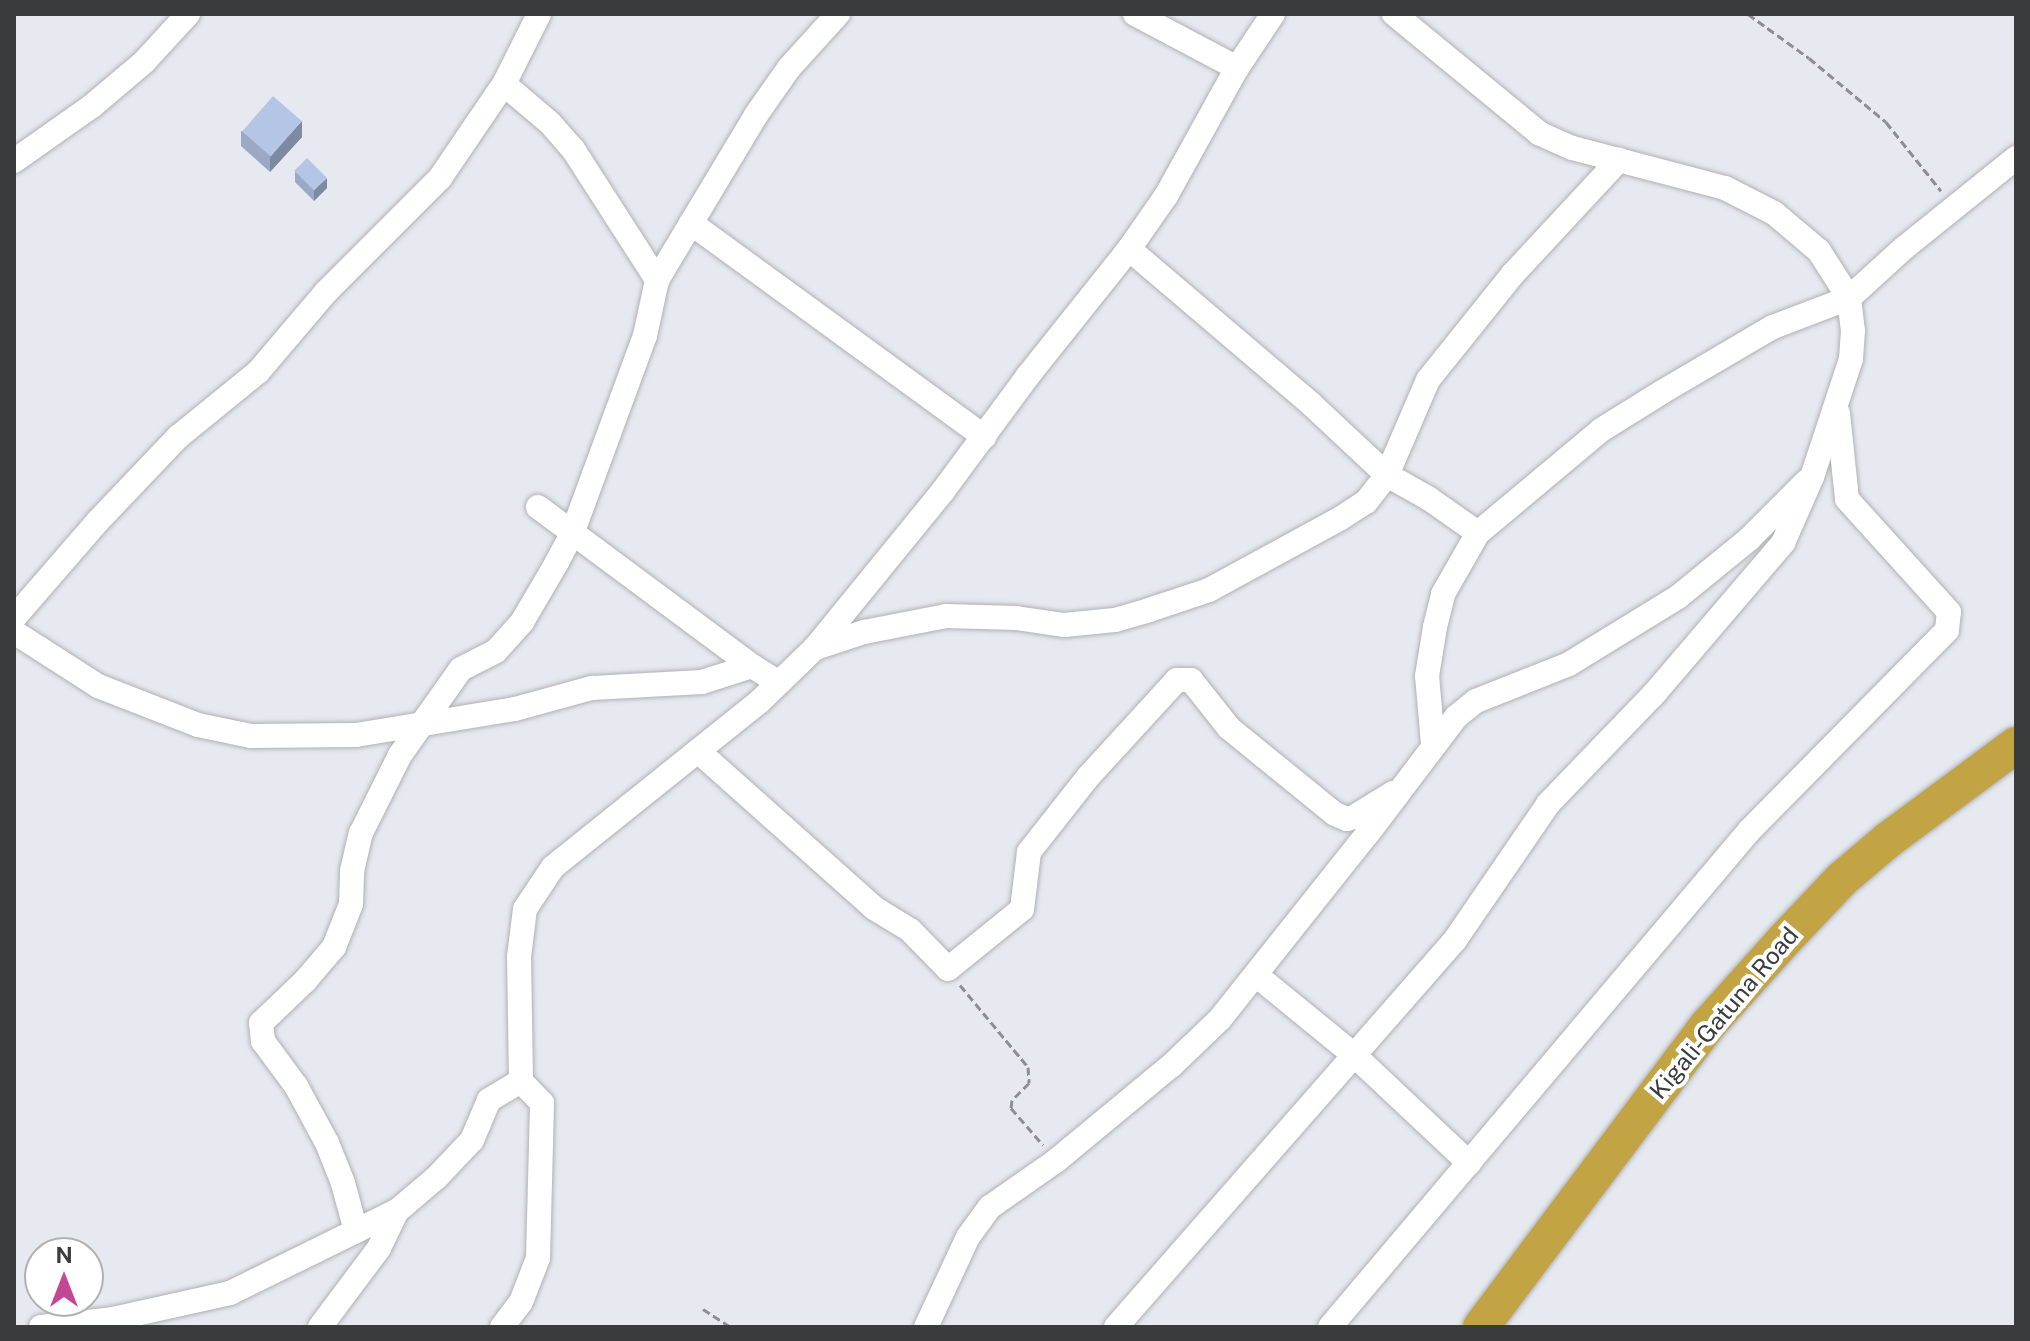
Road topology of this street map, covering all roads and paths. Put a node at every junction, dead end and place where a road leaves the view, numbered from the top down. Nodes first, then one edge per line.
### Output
1 (188, 14) edge
2 (539, 14) edge
3 (838, 14) edge
4 (1135, 14) edge
5 (1273, 14) edge
6 (1394, 14) edge
7 (1748, 14) edge
8 (1237, 68) junction
9 (504, 84) junction
10 (2016, 158) edge
11 (1619, 160) junction
12 (14, 161) edge
13 (1954, 207) junction
14 (691, 223) junction
15 (1129, 249) junction
16 (657, 280) junction
17 (1849, 298) junction
18 (1838, 404) junction
19 (984, 437) junction
20 (1387, 475) junction
21 (1812, 477) junction
22 (538, 507) dead end
23 (1478, 533) junction
24 (572, 534) junction
25 (14, 618) edge
26 (14, 632) edge
27 (815, 648) junction
28 (752, 666) junction
29 (778, 682) junction
30 (426, 722) junction
31 (1433, 744) junction
32 (2016, 745) edge
33 (698, 751) junction
34 (1402, 787) junction
35 (948, 969) junction
36 (1256, 975) junction
37 (1354, 1055) junction
38 (521, 1081) junction
39 (1057, 1160) junction
40 (1469, 1163) junction
41 (397, 1211) junction
42 (356, 1231) junction
43 (703, 1309) dead end
44 (927, 1326) edge
45 (41, 1327) edge
46 (320, 1327) edge
47 (502, 1327) edge
48 (731, 1327) edge
49 (1116, 1327) edge
50 (1330, 1327) edge
51 (1481, 1327) edge

1 - 12 street
2 - 9 street
3 - 14 street
4 - 8 street
5 - 8 street
6 - 11 street
7 - 13 path
8 - 15 street
9 - 16 street
9 - 25 street
10 - 13 street
11 - 17 street
11 - 20 street
13 - 17 street
14 - 16 street
14 - 19 street
15 - 19 street
15 - 20 street
16 - 24 street
17 - 18 street
17 - 23 street
18 - 21 street
18 - 40 street
19 - 27 street
20 - 23 street
20 - 27 street
21 - 31 street
21 - 37 street
22 - 24 street
23 - 31 street
24 - 28 street
24 - 30 street
26 - 30 street
27 - 29 street
28 - 29 street
28 - 30 street
29 - 33 street
30 - 42 street
31 - 34 street
32 - 51 highway, Kigali-Gatuna Road
33 - 35 street
33 - 38 street
34 - 35 street
34 - 36 street
35 - 39 path
36 - 37 street
36 - 39 street
37 - 40 street
37 - 49 street
38 - 41 street
38 - 47 street
39 - 44 street
40 - 50 street
41 - 42 street
41 - 46 street
42 - 45 street
43 - 48 path

